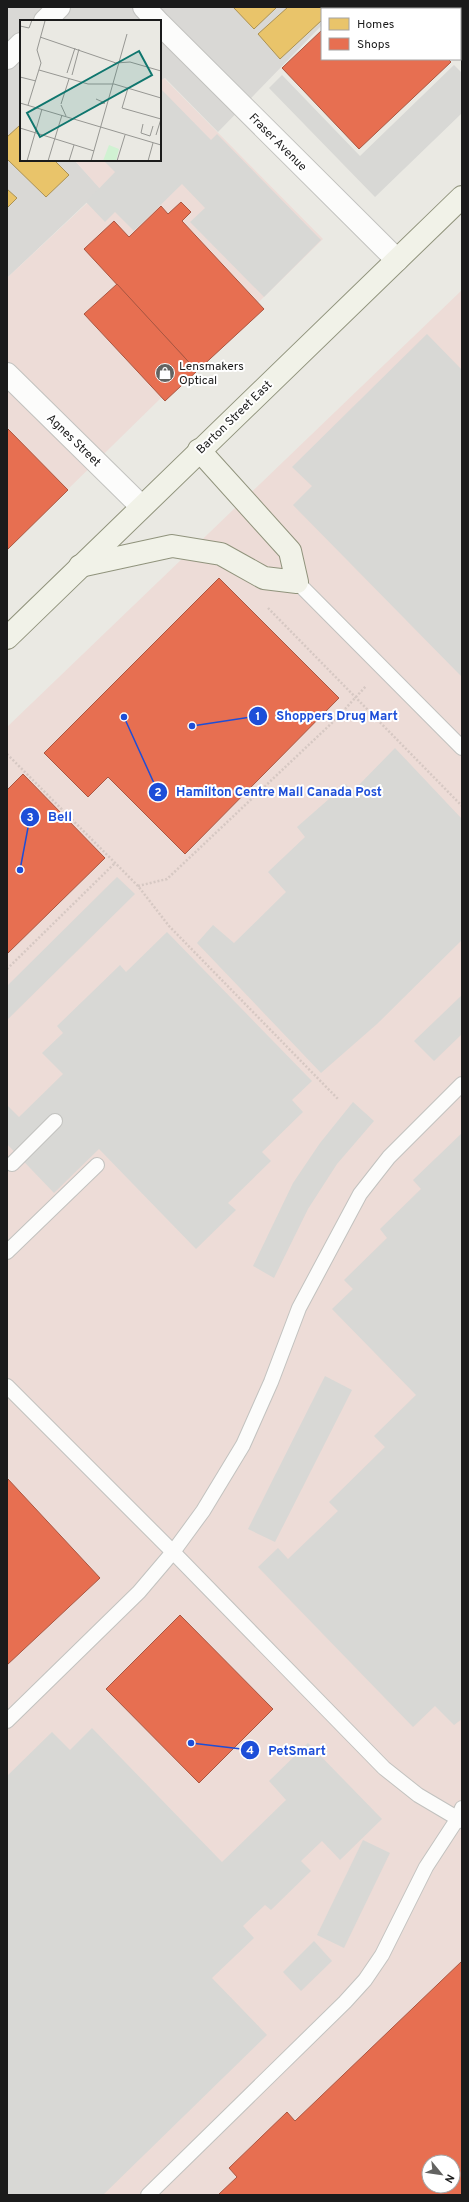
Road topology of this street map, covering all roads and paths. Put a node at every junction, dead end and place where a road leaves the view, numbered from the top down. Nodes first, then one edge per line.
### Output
1 (59, 7) edge
2 (144, 7) edge
3 (46, 20) edge
4 (157, 20) edge
5 (161, 25) edge
6 (20, 45) edge
7 (7, 58) edge
8 (462, 197) edge
9 (397, 260) junction
10 (7, 374) edge
11 (199, 450) junction
12 (141, 506) junction
13 (80, 566) junction
14 (297, 582) junction
15 (262, 602) dead end
16 (7, 638) edge
17 (383, 669) junction
18 (355, 699) junction
19 (462, 748) edge
20 (7, 754) edge
21 (462, 806) edge
22 (115, 863) junction
23 (138, 886) junction
24 (7, 969) edge
25 (462, 1084) edge
26 (338, 1099) dead end
27 (55, 1121) dead end
28 (12, 1164) dead end
29 (97, 1165) dead end
30 (7, 1252) edge
31 (7, 1386) edge
32 (173, 1552) junction
33 (7, 1721) edge
34 (461, 1815) edge
35 (148, 2195) edge

1 - 3 street
2 - 4 street
5 - 9 street, Fraser Avenue
6 - 7 street
8 - 9 main road, Barton Street East
9 - 11 main road, Barton Street East
10 - 12 street, Agnes Street
11 - 12 main road, Barton Street East
11 - 14 main road
12 - 13 main road, Barton Street East
13 - 14 main road
13 - 16 main road, Barton Street East
14 - 17 lane
15 - 18 path
17 - 18 path
17 - 19 lane
18 - 21 path
18 - 23 path
20 - 22 path
22 - 23 path
22 - 24 path
23 - 26 path
25 - 32 lane
27 - 28 lane
29 - 30 lane
31 - 32 lane
32 - 33 lane
32 - 34 lane
34 - 35 lane

